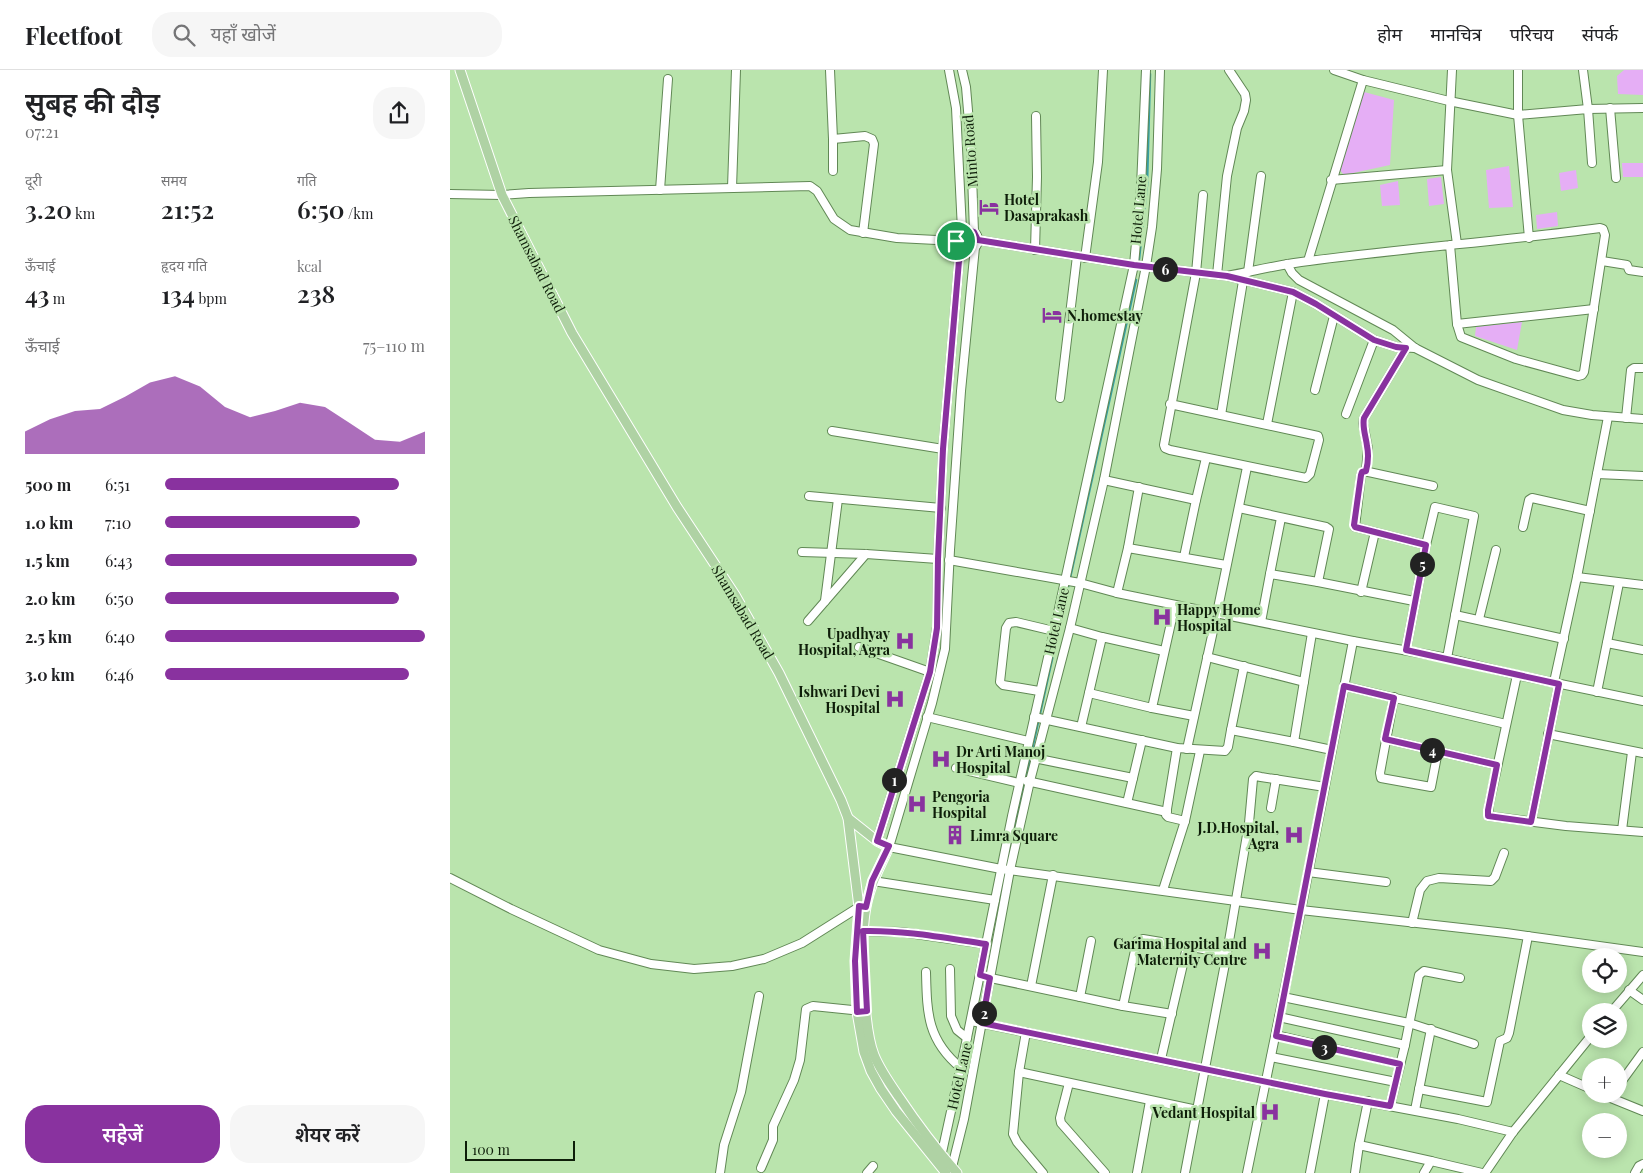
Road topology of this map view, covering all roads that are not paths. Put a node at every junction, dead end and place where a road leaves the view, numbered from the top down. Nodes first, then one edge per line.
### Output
1 (460, 70) edge
2 (736, 70) edge
3 (830, 70) edge
4 (949, 70) edge
5 (962, 70) edge
6 (1102, 70) edge
7 (1146, 70) edge
8 (1160, 70) edge
9 (1229, 70) edge
10 (1334, 70) edge
11 (1452, 70) edge
12 (1518, 70) edge
13 (1582, 70) edge
14 (668, 79) dead end
15 (1363, 80) junction
16 (1449, 101) junction
17 (1610, 108) junction
18 (1643, 108) edge
19 (1588, 110) junction
20 (1518, 115) junction
21 (1036, 116) dead end
22 (833, 139) junction
23 (1592, 164) dead end
24 (1447, 170) junction
25 (833, 171) dead end
26 (1261, 176) dead end
27 (1616, 178) dead end
28 (1331, 180) junction
29 (732, 188) junction
30 (660, 190) junction
31 (450, 194) edge
32 (502, 195) junction
33 (1203, 195) dead end
34 (962, 230) junction
35 (974, 232) junction
36 (863, 233) junction
37 (1529, 238) junction
38 (976, 244) junction
39 (1453, 244) junction
40 (958, 245) junction
41 (1035, 250) junction
42 (1081, 257) junction
43 (1308, 261) junction
44 (1602, 261) junction
45 (1287, 264) junction
46 (1134, 265) junction
47 (1146, 266) junction
48 (1248, 272) junction
49 (1643, 272) edge
50 (1196, 273) junction
51 (1217, 275) junction
52 (1227, 276) junction
53 (1244, 281) junction
54 (1293, 292) junction
55 (1594, 309) junction
56 (1334, 316) junction
57 (1457, 324) junction
58 (1374, 340) junction
59 (1406, 348) junction
60 (1415, 348) junction
61 (1643, 368) edge
62 (1315, 390) dead end
63 (1060, 398) dead end
64 (1170, 404) junction
65 (1346, 414) dead end
66 (1221, 415) junction
67 (1608, 417) junction
68 (1626, 418) junction
69 (1643, 419) edge
70 (1267, 424) junction
71 (832, 431) dead end
72 (943, 449) junction
73 (1206, 458) junction
74 (1247, 467) junction
75 (1366, 471) junction
76 (1597, 474) junction
77 (1643, 476) edge
78 (1104, 480) junction
79 (1433, 486) dead end
80 (1139, 488) junction
81 (809, 496) dead end
82 (838, 499) junction
83 (1196, 500) junction
84 (941, 508) junction
85 (1239, 508) junction
86 (1590, 511) junction
87 (1281, 518) junction
88 (1523, 527) dead end
89 (1375, 532) junction
90 (1426, 545) junction
91 (1128, 548) junction
92 (1496, 550) dead end
93 (802, 552) dead end
94 (831, 553) junction
95 (866, 554) junction
96 (1184, 557) junction
97 (938, 559) junction
98 (949, 560) junction
99 (1226, 565) junction
100 (1270, 574) junction
101 (1577, 578) junction
102 (1065, 580) junction
103 (1318, 582) junction
104 (1080, 583) junction
105 (1619, 583) junction
106 (1643, 585) edge
107 (1361, 592) junction
108 (1117, 593) junction
109 (825, 601) junction
110 (1414, 601) junction
111 (1174, 605) junction
112 (1217, 613) junction
113 (1456, 615) junction
114 (1479, 619) junction
115 (808, 621) dead end
116 (1261, 622) junction
117 (1070, 628) junction
118 (1054, 631) junction
119 (1312, 633) junction
120 (1102, 636) junction
121 (1564, 639) junction
122 (1353, 641) junction
123 (1607, 642) junction
124 (859, 647) dead end
125 (1406, 650) junction
126 (1643, 650) edge
127 (1164, 651) junction
128 (1207, 657) junction
129 (1447, 658) junction
130 (1244, 666) junction
131 (930, 672) junction
132 (1516, 675) junction
133 (1304, 682) junction
134 (1557, 683) junction
135 (1344, 686) junction
136 (1039, 691) junction
137 (1089, 692) junction
138 (1597, 692) junction
139 (1394, 698) junction
140 (1643, 702) edge
141 (1152, 708) junction
142 (1194, 716) junction
143 (927, 717) junction
144 (1034, 717) junction
145 (1046, 719) junction
146 (1506, 724) junction
147 (1081, 727) junction
148 (1231, 730) junction
149 (1548, 734) junction
150 (1385, 739) junction
151 (1142, 740) junction
152 (1028, 741) junction
153 (1294, 742) junction
154 (1177, 748) junction
155 (1186, 749) junction
156 (1332, 750) junction
157 (1200, 751) junction
158 (1438, 751) junction
159 (1632, 752) junction
160 (1643, 753) edge
161 (1025, 756) junction
162 (1036, 758) junction
163 (1497, 765) junction
164 (956, 768) dead end
165 (1133, 778) junction
166 (1276, 779) junction
167 (1020, 781) junction
168 (1030, 781) junction
169 (1324, 787) junction
170 (1127, 803) junction
171 (1270, 808) dead end
172 (1167, 812) junction
173 (848, 818) junction
174 (1184, 821) junction
175 (1531, 822) junction
176 (1622, 830) junction
177 (1643, 832) edge
178 (877, 841) junction
179 (889, 846) junction
180 (1504, 853) dead end
181 (1006, 869) junction
182 (1308, 872) junction
183 (1053, 876) junction
184 (450, 878) edge
185 (872, 881) junction
186 (1386, 882) dead end
187 (1163, 890) junction
188 (995, 900) junction
189 (1235, 900) junction
190 (862, 907) junction
191 (1301, 910) junction
192 (1412, 923) junction
193 (863, 931) junction
194 (1528, 936) junction
195 (1091, 942) dead end
196 (986, 944) junction
197 (1187, 946) junction
198 (1643, 952) edge
199 (1227, 953) junction
200 (950, 969) dead end
201 (926, 972) dead end
202 (1643, 974) edge
203 (986, 976) junction
204 (1460, 978) dead end
205 (1031, 986) junction
206 (1629, 990) junction
207 (759, 996) dead end
208 (1080, 997) junction
209 (1283, 997) junction
210 (1643, 1000) edge
211 (1618, 1003) edge
212 (1124, 1006) junction
213 (862, 1011) junction
214 (1172, 1014) junction
215 (1279, 1017) junction
216 (976, 1022) junction
217 (1409, 1023) junction
218 (1431, 1029) junction
219 (1026, 1032) junction
220 (1276, 1036) junction
221 (967, 1038) junction
222 (1474, 1044) dead end
223 (1405, 1045) junction
224 (1582, 1047) edge
225 (1643, 1052) edge
226 (1271, 1057) junction
227 (1161, 1059) junction
228 (1400, 1064) junction
229 (960, 1068) junction
230 (1205, 1068) junction
231 (1019, 1072) junction
232 (1627, 1074) edge
233 (1559, 1075) junction
234 (1266, 1081) junction
235 (1396, 1082) junction
236 (1069, 1083) junction
237 (1582, 1085) edge
238 (1419, 1089) junction
239 (1325, 1094) junction
240 (1150, 1101) junction
241 (1368, 1101) junction
242 (1626, 1103) edge
243 (1390, 1106) junction
244 (1197, 1110) junction
245 (1414, 1110) junction
246 (1643, 1111) edge
247 (1513, 1132) junction
248 (1359, 1145) junction
249 (941, 1154) junction
250 (1431, 1161) junction
251 (1643, 1164) edge
252 (873, 1166) dead end
253 (761, 1168) dead end
254 (948, 1171) edge
255 (720, 1173) edge
256 (868, 1173) edge
257 (1043, 1173) edge
258 (1105, 1173) edge
259 (1137, 1173) edge
260 (1185, 1173) edge
261 (1247, 1173) edge
262 (1310, 1173) edge
263 (1355, 1173) edge
264 (1424, 1173) edge
265 (1484, 1173) edge
266 (1635, 1173) edge

1 - 32 main road, Shamsabad Road
2 - 29 street
3 - 22 street
4 - 34 street, Minto Road
5 - 35 street, Minto Road
6 - 42 street
7 - 46 street, Hotel Lane
8 - 47 street, Hotel Lane
9 - 51 street
10 - 15 street
11 - 16 street
12 - 20 street
13 - 19 street
14 - 30 street
15 - 16 street
15 - 28 street
16 - 20 street
16 - 24 street
17 - 18 street
17 - 19 street
17 - 27 street
19 - 20 street
19 - 23 street
20 - 37 street
21 - 41 street
22 - 25 street
22 - 36 street
24 - 28 street
24 - 39 street
26 - 48 street
28 - 43 street
29 - 30 street
29 - 36 street
30 - 32 street
31 - 32 street
32 - 173 main road, Shamsabad Road
33 - 50 street
34 - 35 street
34 - 40 street
35 - 38 street
36 - 40 street
37 - 39 street
37 - 44 street
38 - 40 street
38 - 41 street
38 - 98 street
39 - 43 street
39 - 57 street
40 - 72 street
41 - 42 street
42 - 46 street
42 - 63 street
43 - 45 street
44 - 49 street
44 - 55 street
45 - 48 street
45 - 60 street
46 - 47 street
46 - 102 street, Hotel Lane
47 - 50 street
47 - 78 street, Hotel Lane
48 - 52 street
50 - 51 street
50 - 64 street
51 - 52 street
52 - 53 street
53 - 54 street
53 - 66 street
54 - 56 street
54 - 70 street
55 - 57 street
55 - 57 street
56 - 58 street
56 - 62 street
58 - 59 street
58 - 65 street
59 - 60 street
59 - 75 street
60 - 67 street
61 - 68 street
64 - 66 street
64 - 73 street
66 - 70 street
67 - 68 street
67 - 76 street
68 - 69 street
70 - 74 street
71 - 72 street
72 - 84 street
73 - 74 street
73 - 83 street
74 - 85 street
75 - 79 street
75 - 89 street
76 - 77 street
76 - 86 street
78 - 80 street
78 - 104 street, Hotel Lane
80 - 83 street
80 - 91 street
81 - 82 street
82 - 84 street
82 - 94 street
83 - 96 street
84 - 97 street
85 - 87 street
85 - 99 street
86 - 88 street
86 - 101 street
87 - 100 street
87 - 103 street
89 - 90 street
89 - 107 street
90 - 110 street
90 - 113 street
91 - 96 street
91 - 108 street
92 - 114 street
93 - 94 street
94 - 95 street
94 - 109 street
95 - 97 street
95 - 109 street
96 - 99 street
97 - 131 street
98 - 102 street
98 - 143 street
99 - 112 street
100 - 103 street
100 - 116 street
101 - 105 street
101 - 121 street
102 - 104 street
102 - 118 street, Hotel Lane
103 - 107 street
104 - 108 street
104 - 117 street, Hotel Lane
105 - 106 street
105 - 123 street
107 - 110 street
108 - 111 street
109 - 115 street
110 - 125 street
111 - 112 street
111 - 127 street
112 - 116 street
112 - 128 street
113 - 114 street
113 - 129 street
114 - 121 street
116 - 119 street
117 - 120 street
117 - 145 street, Hotel Lane
118 - 136 street, Hotel Lane
118 - 136 street
119 - 122 street
119 - 133 street
120 - 127 street
120 - 137 street
121 - 134 street
122 - 125 street
122 - 135 street
123 - 126 street
123 - 138 street
124 - 131 street
125 - 129 street
127 - 141 street
128 - 130 street
128 - 142 street
129 - 132 street
130 - 133 street
130 - 148 street
131 - 178 street
132 - 134 street
132 - 146 street
133 - 153 street
134 - 138 street
134 - 149 street
135 - 139 street
135 - 156 street
136 - 144 street, Hotel Lane
137 - 141 street
137 - 147 street
138 - 140 street
139 - 146 street
139 - 150 street
141 - 142 street
142 - 155 street
143 - 152 street
143 - 179 street
144 - 145 street
144 - 152 street, Hotel Lane
145 - 147 street
145 - 162 street, Hotel Lane
146 - 163 street
147 - 151 street
148 - 153 street
148 - 157 street
149 - 159 street
149 - 175 street
150 - 158 street
150 - 158 street
151 - 154 street
151 - 165 street
152 - 161 street, Hotel Lane
153 - 156 street
154 - 155 street
154 - 172 street
155 - 157 street
156 - 169 street
157 - 174 street
158 - 163 street
159 - 160 street
159 - 176 street
161 - 162 street
161 - 167 street, Hotel Lane
162 - 165 street
162 - 168 street, Hotel Lane
163 - 175 street
164 - 167 street
165 - 170 street
166 - 169 street
166 - 171 street
166 - 189 street
167 - 168 street
167 - 181 street, Hotel Lane
168 - 170 street
168 - 181 street, Hotel Lane
169 - 182 street
170 - 172 street
172 - 174 street
173 - 178 main road
173 - 190 main road, Shamsabad Road
174 - 187 street
175 - 176 street
176 - 177 street
178 - 179 main road
179 - 181 street
179 - 185 main road
180 - 192 street
181 - 183 street
181 - 188 street, Hotel Lane
181 - 203 street
182 - 186 street
182 - 191 street
183 - 187 street
183 - 205 street
184 - 190 street
185 - 188 street
185 - 190 main road
187 - 189 street
188 - 196 street, Hotel Lane
189 - 191 street
189 - 199 street
190 - 193 main road, Shamsabad Road
190 - 213 main road, Shamsabad Road
191 - 192 street
191 - 209 street
192 - 194 street
193 - 196 street
193 - 213 main road, Shamsabad Road
194 - 198 street
194 - 238 street
195 - 208 street
196 - 203 street, Hotel Lane
197 - 199 street
197 - 212 street
197 - 214 street
199 - 230 street
200 - 221 street
201 - 229 street
202 - 206 street
203 - 205 street
203 - 216 street
204 - 217 street
205 - 208 street
206 - 210 street
206 - 211 street
207 - 255 street
208 - 212 street
209 - 215 street
209 - 217 street
212 - 214 street
213 - 249 main road, Shamsabad Road
213 - 253 street
213 - 254 main road, Shamsabad Road
214 - 227 street
215 - 220 street
215 - 223 street
216 - 219 street
216 - 221 street, Hotel Lane
216 - 254 street
217 - 218 street
217 - 223 street
218 - 222 street
218 - 238 street
219 - 227 street
219 - 231 street
220 - 226 street
220 - 228 street
221 - 229 street, Hotel Lane
223 - 228 street
224 - 233 street
225 - 232 street
226 - 234 street
226 - 235 street
227 - 230 street
228 - 235 street
229 - 249 street, Hotel Lane
230 - 234 street
230 - 244 street
231 - 236 street
231 - 257 street
233 - 237 street
233 - 247 street
234 - 239 street
234 - 261 street
235 - 243 street
236 - 240 street
236 - 258 street
238 - 245 street
239 - 241 street
239 - 262 street
240 - 244 street
240 - 259 street
241 - 243 street
241 - 248 street
242 - 246 street
243 - 245 street
244 - 260 street
245 - 247 street
247 - 265 street
248 - 250 street
248 - 263 street
249 - 254 main road, Shamsabad Road
250 - 264 street
250 - 265 street
251 - 266 street
252 - 256 street

